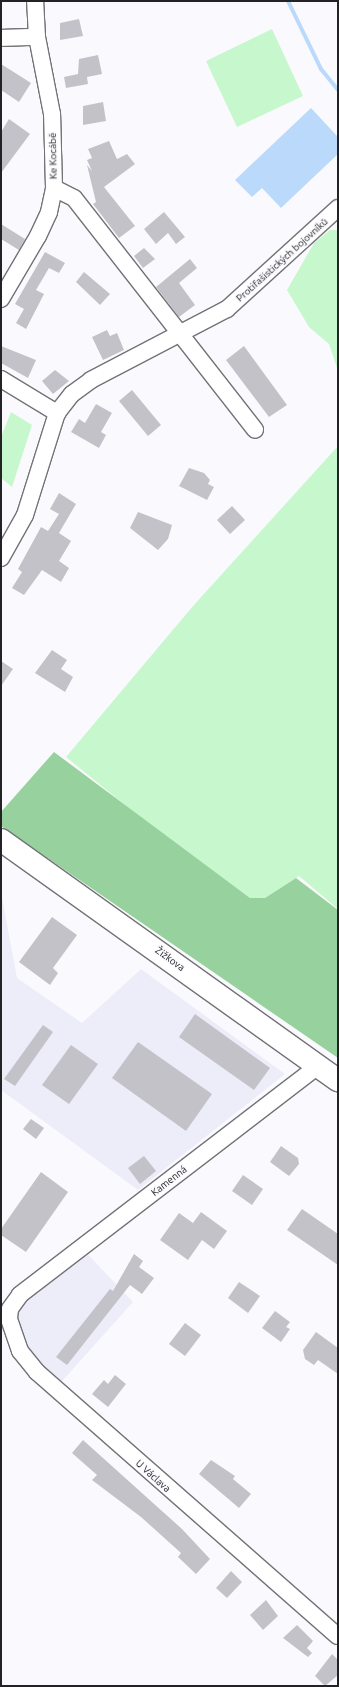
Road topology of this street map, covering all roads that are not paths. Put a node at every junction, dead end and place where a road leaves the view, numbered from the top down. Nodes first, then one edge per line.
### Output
1 (35, 1) edge
2 (37, 37) junction
3 (1, 38) edge
4 (54, 188) junction
5 (338, 208) edge
6 (2, 296) edge
7 (182, 334) junction
8 (1, 379) edge
9 (57, 413) junction
10 (256, 430) dead end
11 (1, 558) edge
12 (1, 840) edge
13 (318, 1066) junction
14 (338, 1080) edge
15 (20, 1294) joint
16 (338, 1636) edge

1 - 2 street, Ke Kocábě
2 - 3 street
2 - 4 street, Ke Kocábě
4 - 6 street, Ke Kocábě
4 - 7 street
5 - 7 street, Protifašistických bojovníků
7 - 9 street, Protifašistických bojovníků
7 - 10 street
8 - 9 street
9 - 11 street, Protifašistických bojovníků
12 - 13 street, Žižkova
13 - 14 street, Žižkova
13 - 15 street, Kamenná
15 - 16 street, U Václava

